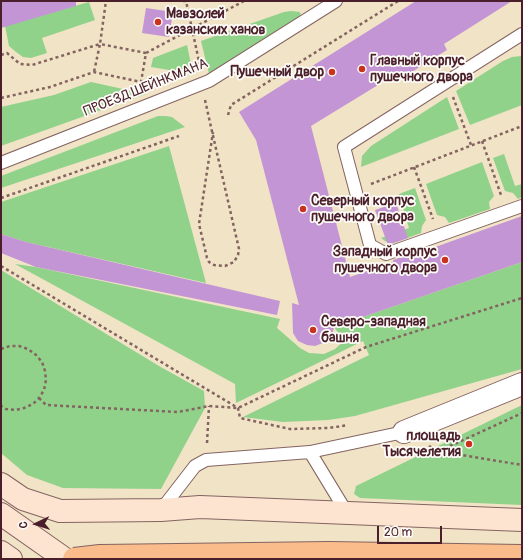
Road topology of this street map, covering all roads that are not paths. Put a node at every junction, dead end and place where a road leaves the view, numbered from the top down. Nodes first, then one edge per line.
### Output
1 (336, 1) edge
2 (522, 34) edge
3 (1, 163) edge
4 (522, 206) edge
5 (522, 384) edge
6 (404, 432) joint
7 (310, 452) junction
8 (1, 484) edge
9 (160, 510) junction
10 (347, 513) junction
11 (1, 514) edge
12 (522, 520) edge
13 (1, 552) edge
14 (522, 556) edge
15 (11, 559) edge
16 (65, 559) edge
17 (74, 559) edge

1 - 3 lane, ПРОЕЗД ШЕЙНКМАНА
2 - 4 lane
5 - 6 street
6 - 7 lane
7 - 9 lane
7 - 10 lane
8 - 9 main road
9 - 10 main road
10 - 12 main road
11 - 16 main road
13 - 15 main road
14 - 17 main road, bridge

